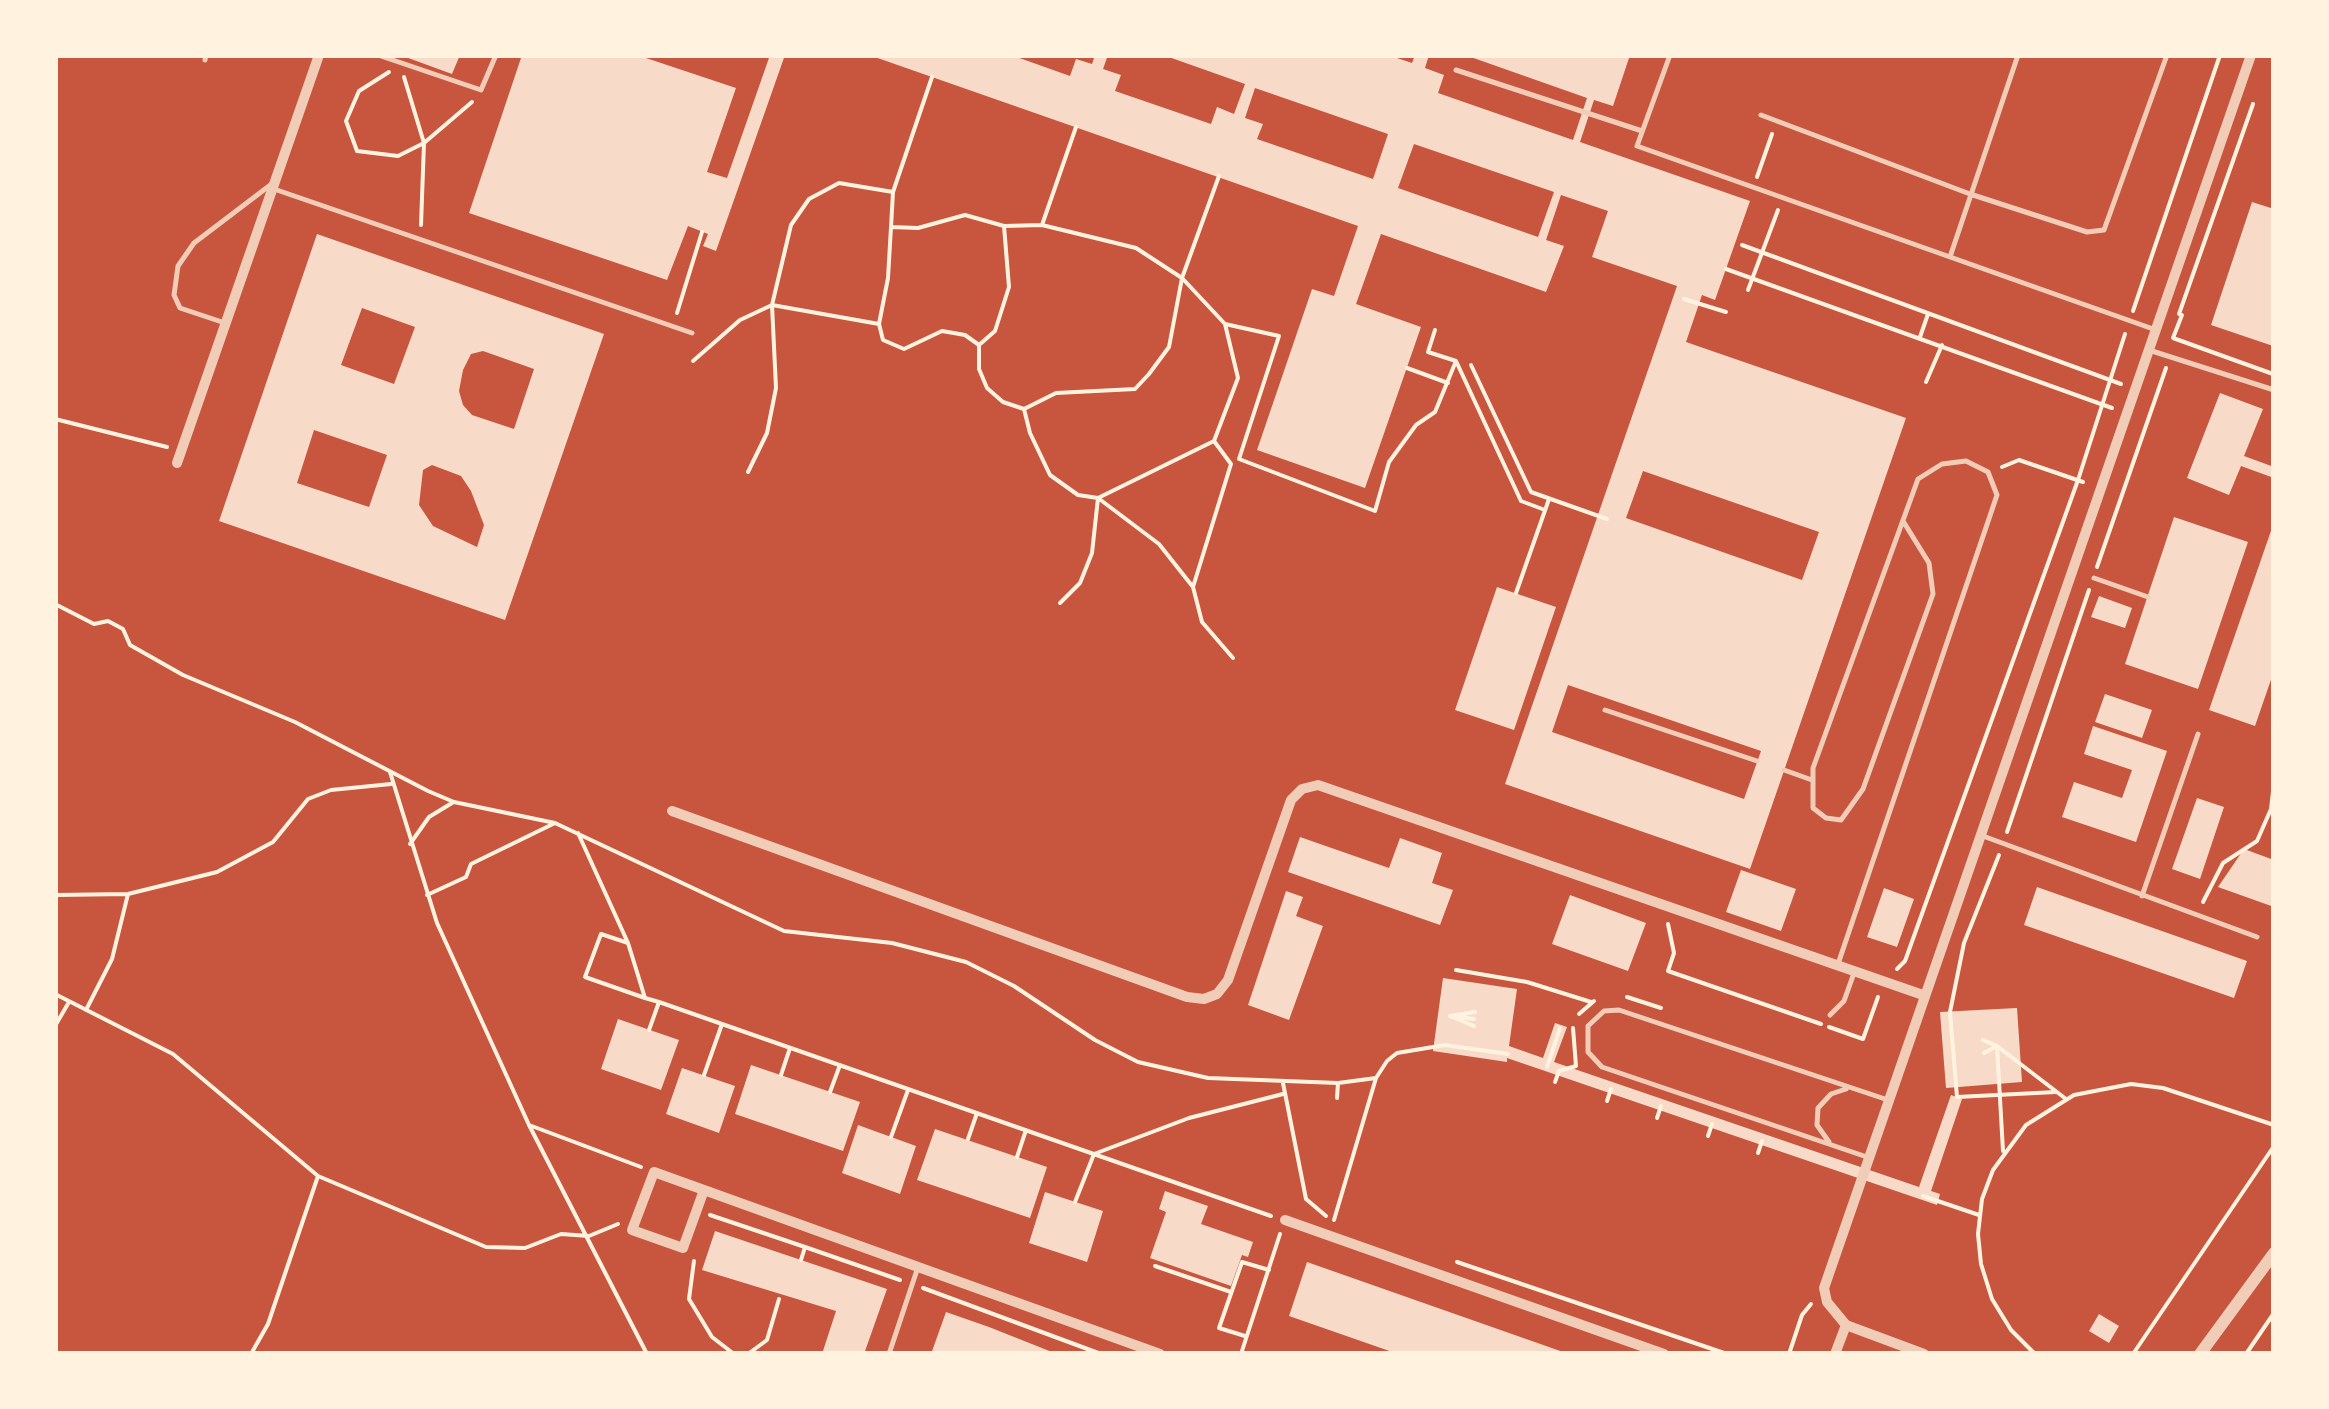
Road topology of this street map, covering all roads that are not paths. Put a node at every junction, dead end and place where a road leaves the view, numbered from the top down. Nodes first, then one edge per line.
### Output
1 (319, 55) edge
2 (378, 55) edge
3 (496, 55) edge
4 (1670, 55) edge
5 (2018, 55) edge
6 (2167, 55) edge
7 (2251, 55) edge
8 (1456, 70) dead end
9 (1761, 115) dead end
10 (1642, 131) junction
11 (274, 185) junction
12 (1970, 194) junction
13 (1951, 254) junction
14 (226, 324) junction
15 (2156, 330) junction
16 (692, 332) dead end
17 (2149, 350) junction
18 (2274, 390) edge
19 (179, 457) road end
20 (1902, 521) junction
21 (2094, 578) road end
22 (2148, 597) dead end
23 (1605, 710) dead end
24 (2198, 734) dead end
25 (1757, 762) dead end
26 (1784, 770) dead end
27 (1812, 780) junction
28 (672, 811) dead end
29 (1979, 834) junction
30 (2142, 896) junction
31 (2256, 937) dead end
32 (1836, 967) junction
33 (1854, 973) junction
34 (1923, 995) junction
35 (1830, 1015) dead end
36 (1854, 1089) junction
37 (1888, 1100) junction
38 (1835, 1146) junction
39 (1867, 1157) junction
40 (704, 1190) junction
41 (1285, 1220) road end
42 (2274, 1252) edge
43 (918, 1268) junction
44 (1846, 1324) junction
45 (1142, 1351) edge
46 (889, 1354) edge
47 (1160, 1354) edge
48 (1664, 1354) edge
49 (1835, 1354) edge
50 (1924, 1354) edge
51 (2200, 1354) edge

1 - 11 street
2 - 3 lane
4 - 10 lane
5 - 12 lane
6 - 12 lane
7 - 15 street
8 - 10 lane
9 - 12 lane
10 - 13 lane
11 - 14 street
11 - 14 lane
11 - 16 lane
12 - 13 lane
13 - 15 lane
14 - 19 street
15 - 17 street
17 - 18 lane
17 - 29 street
20 - 27 lane
20 - 27 lane
20 - 32 lane
21 - 22 lane
23 - 25 lane
24 - 30 lane
26 - 27 lane
28 - 32 street
29 - 30 lane
29 - 34 street
30 - 31 lane
32 - 33 street
33 - 34 street
33 - 35 lane
34 - 37 street
36 - 37 lane
36 - 38 lane
36 - 38 lane
37 - 39 street
38 - 39 lane
39 - 44 street
40 - 40 street
40 - 43 street
41 - 48 street
42 - 51 street
43 - 45 street
43 - 46 lane
44 - 49 street
44 - 50 street
45 - 47 street

